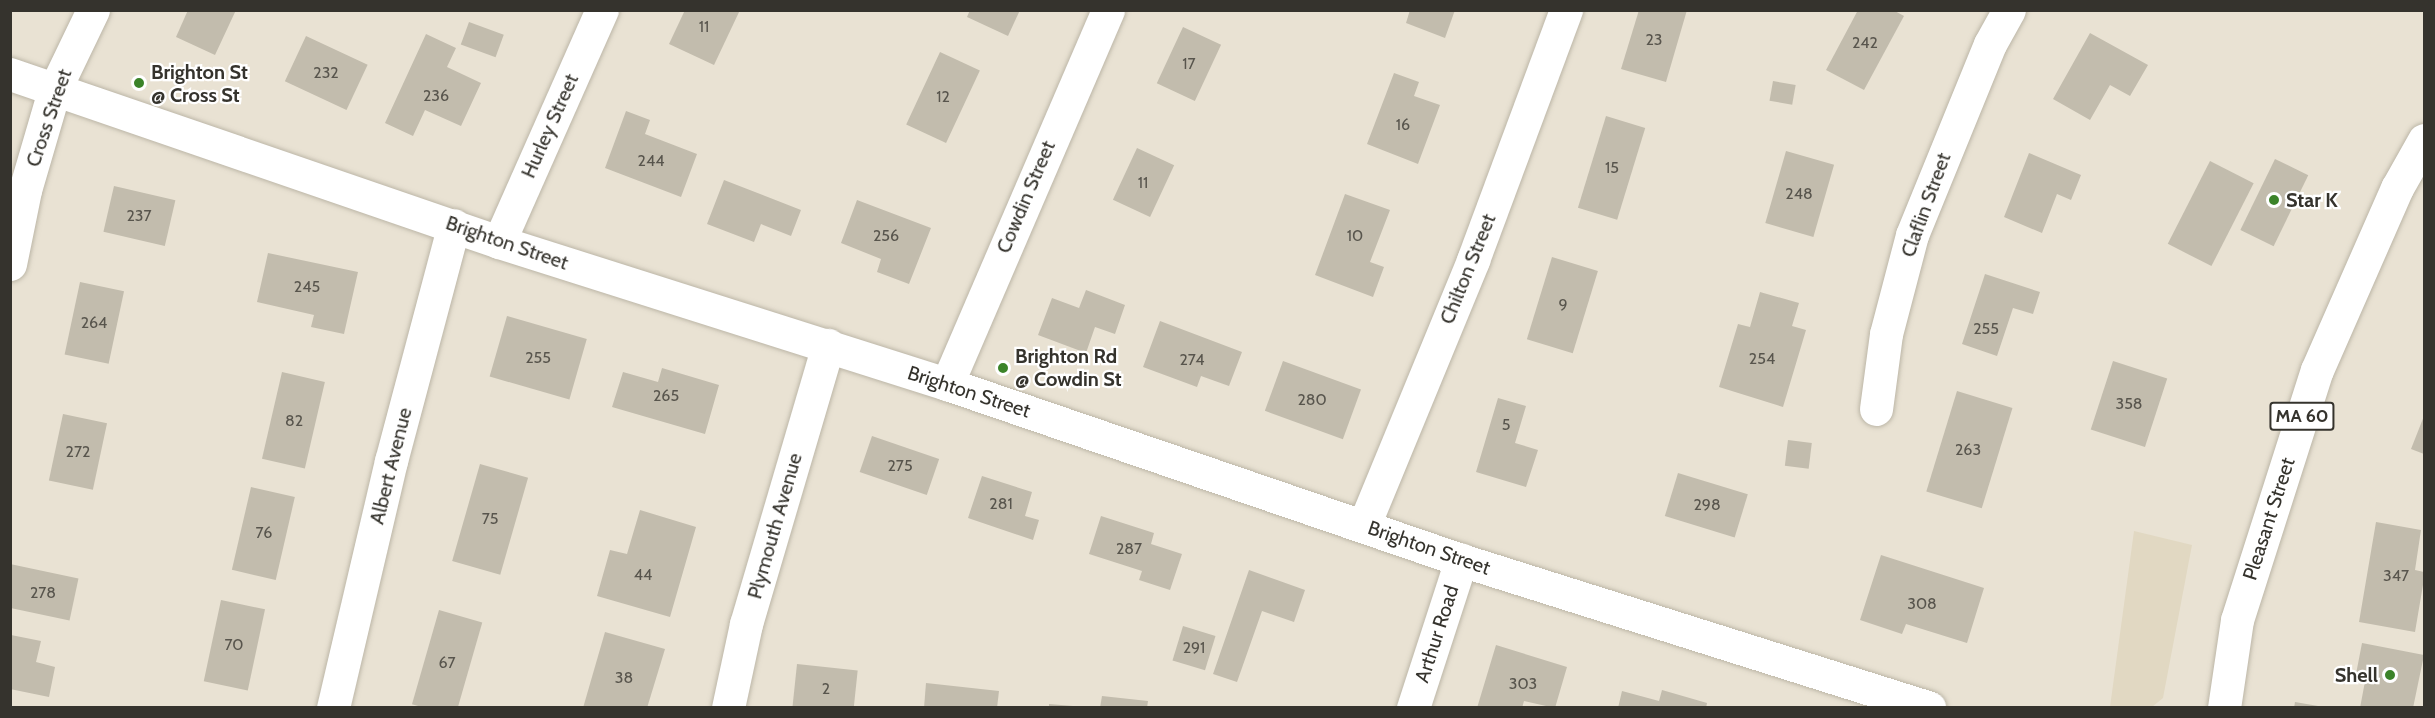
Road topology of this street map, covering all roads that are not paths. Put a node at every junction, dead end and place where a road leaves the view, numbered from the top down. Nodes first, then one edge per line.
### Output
1 (93, 10) edge
2 (602, 10) edge
3 (1107, 10) edge
4 (1566, 10) edge
5 (2009, 10) edge
6 (10, 74) edge
7 (54, 91) junction
8 (2424, 140) edge
9 (454, 225) junction
10 (499, 242) junction
11 (10, 264) edge
12 (828, 345) junction
13 (947, 384) junction
14 (1876, 409) dead end
15 (1364, 525) junction
16 (1461, 560) junction
17 (333, 708) edge
18 (728, 708) edge
19 (1413, 708) edge
20 (1929, 708) edge
21 (2224, 708) edge

1 - 7 street, Cross Street
2 - 10 street, Hurley Street
3 - 13 street, Cowdin Street
4 - 15 street, Chilton Street
5 - 14 street, Claflin Street
6 - 7 street, Brighton Street
7 - 9 street, Brighton Street
7 - 11 street, Cross Street
8 - 21 street, Pleasant Street / MA 60
9 - 10 street, Brighton Street
9 - 17 street, Albert Avenue
10 - 12 street, Brighton Street
12 - 13 street, Brighton Street
12 - 18 street, Plymouth Avenue
13 - 15 street, Brighton Street
15 - 16 street, Brighton Street
16 - 19 street, Arthur Road
16 - 20 street, Brighton Street

